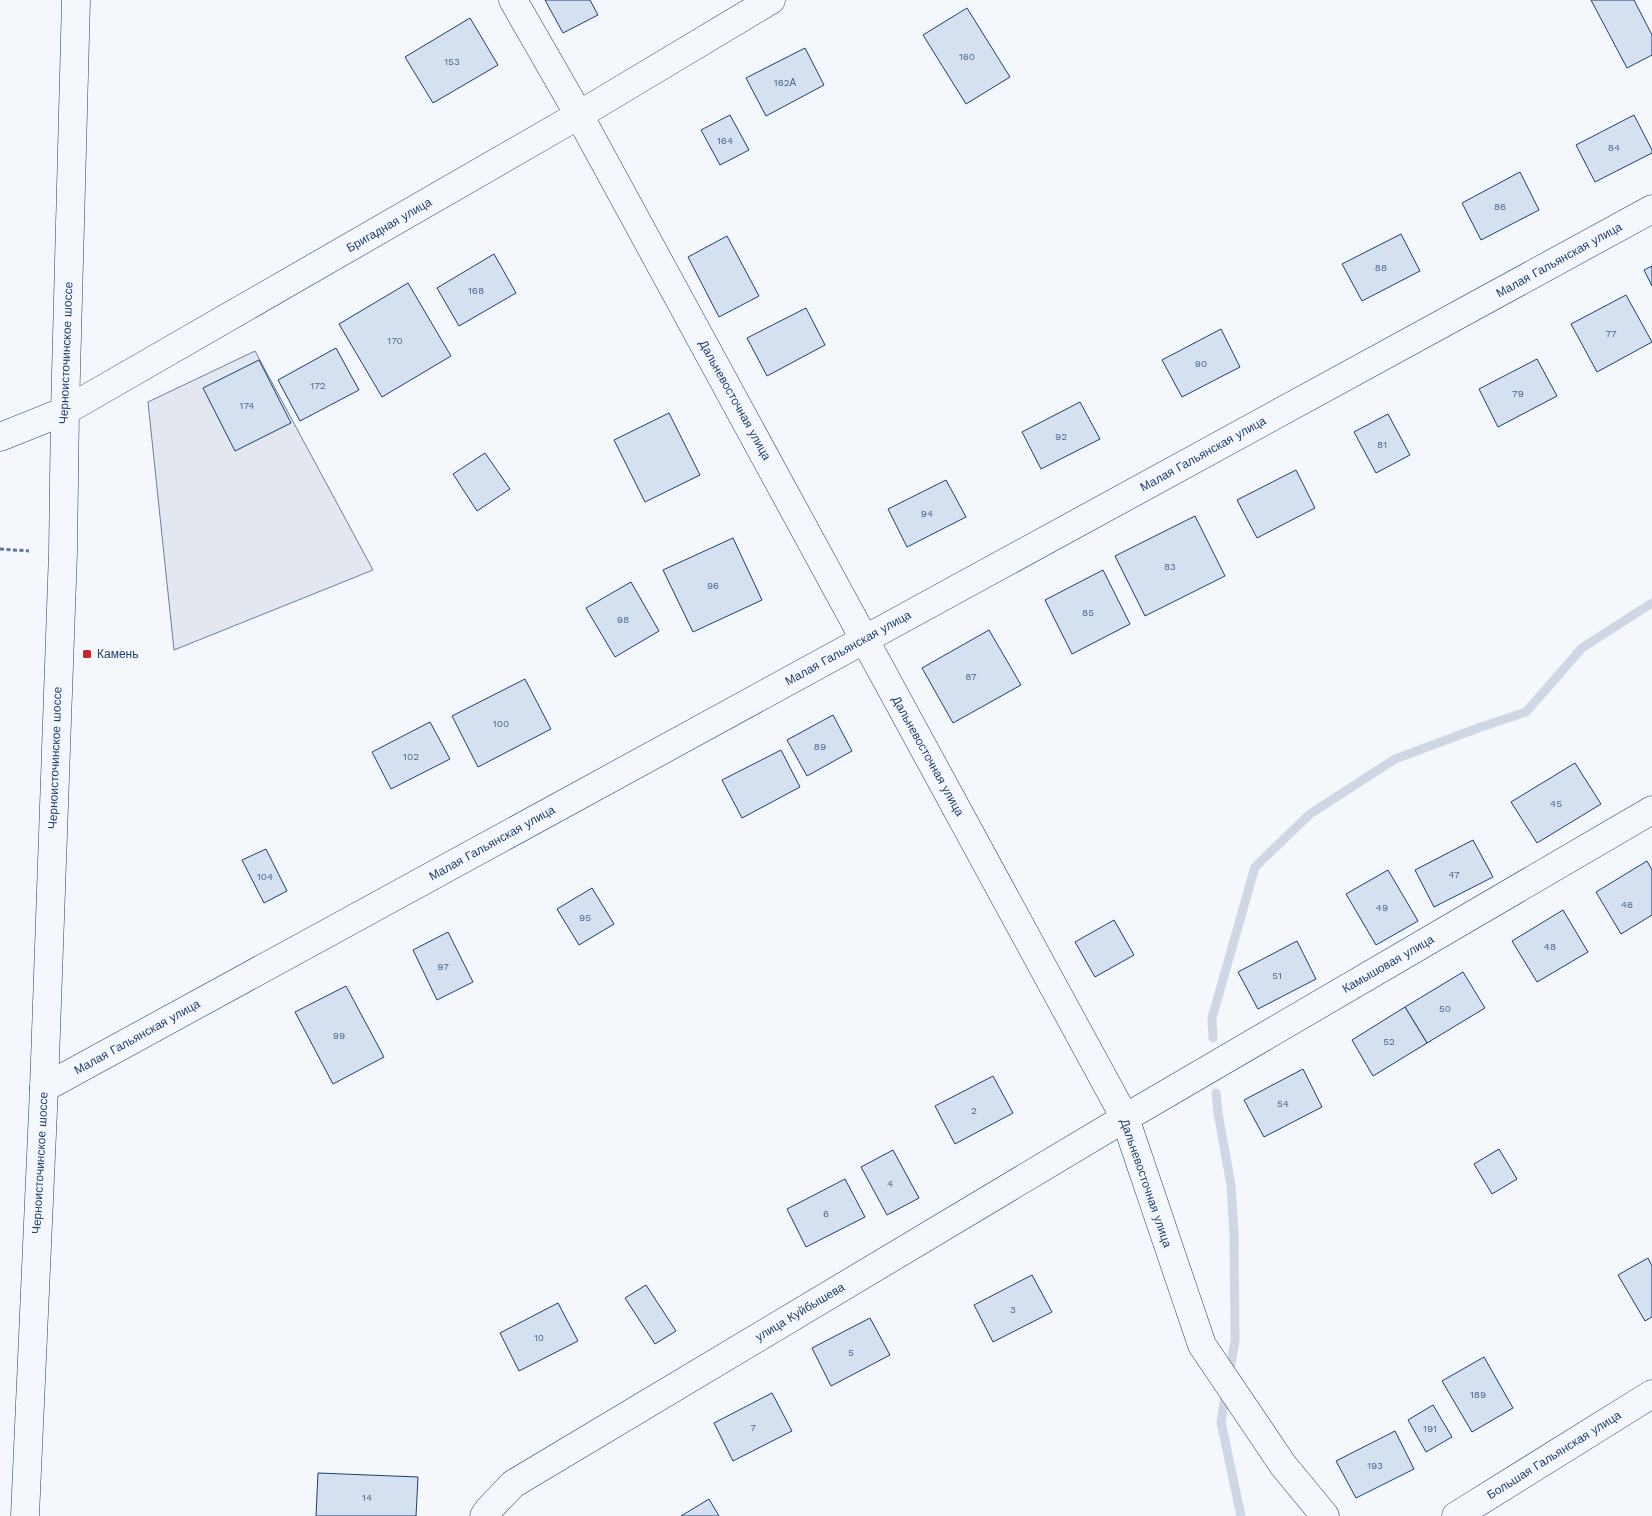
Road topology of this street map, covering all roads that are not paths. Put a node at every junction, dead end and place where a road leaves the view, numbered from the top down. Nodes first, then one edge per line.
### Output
1 (76, 0) edge
2 (513, 0) edge
3 (770, 0) edge
4 (580, 115) junction
5 (1652, 209) edge
6 (65, 411) junction
7 (0, 437) edge
8 (864, 639) junction
9 (1652, 810) edge
10 (44, 1088) junction
11 (1125, 1118) junction
12 (1652, 1394) edge
13 (25, 1516) edge
14 (484, 1516) edge
15 (1325, 1516) edge
16 (1456, 1516) edge

1 - 6 street, Черноисточинское шоссе
2 - 4 street, Дальневосточная улица
3 - 4 street, Бригадная улица
4 - 6 street, Бригадная улица
4 - 8 street, Дальневосточная улица
5 - 8 street, Малая Гальянская улица
6 - 7 street, Бригадная улица
6 - 10 street, Черноисточинское шоссе
8 - 10 street, Малая Гальянская улица
8 - 11 street, Дальневосточная улица
9 - 11 street, Камышовая улица
10 - 13 street, Черноисточинское шоссе
11 - 14 street, улица Куйбышева
11 - 15 street, Дальневосточная улица
12 - 16 street, Большая Гальянская улица

